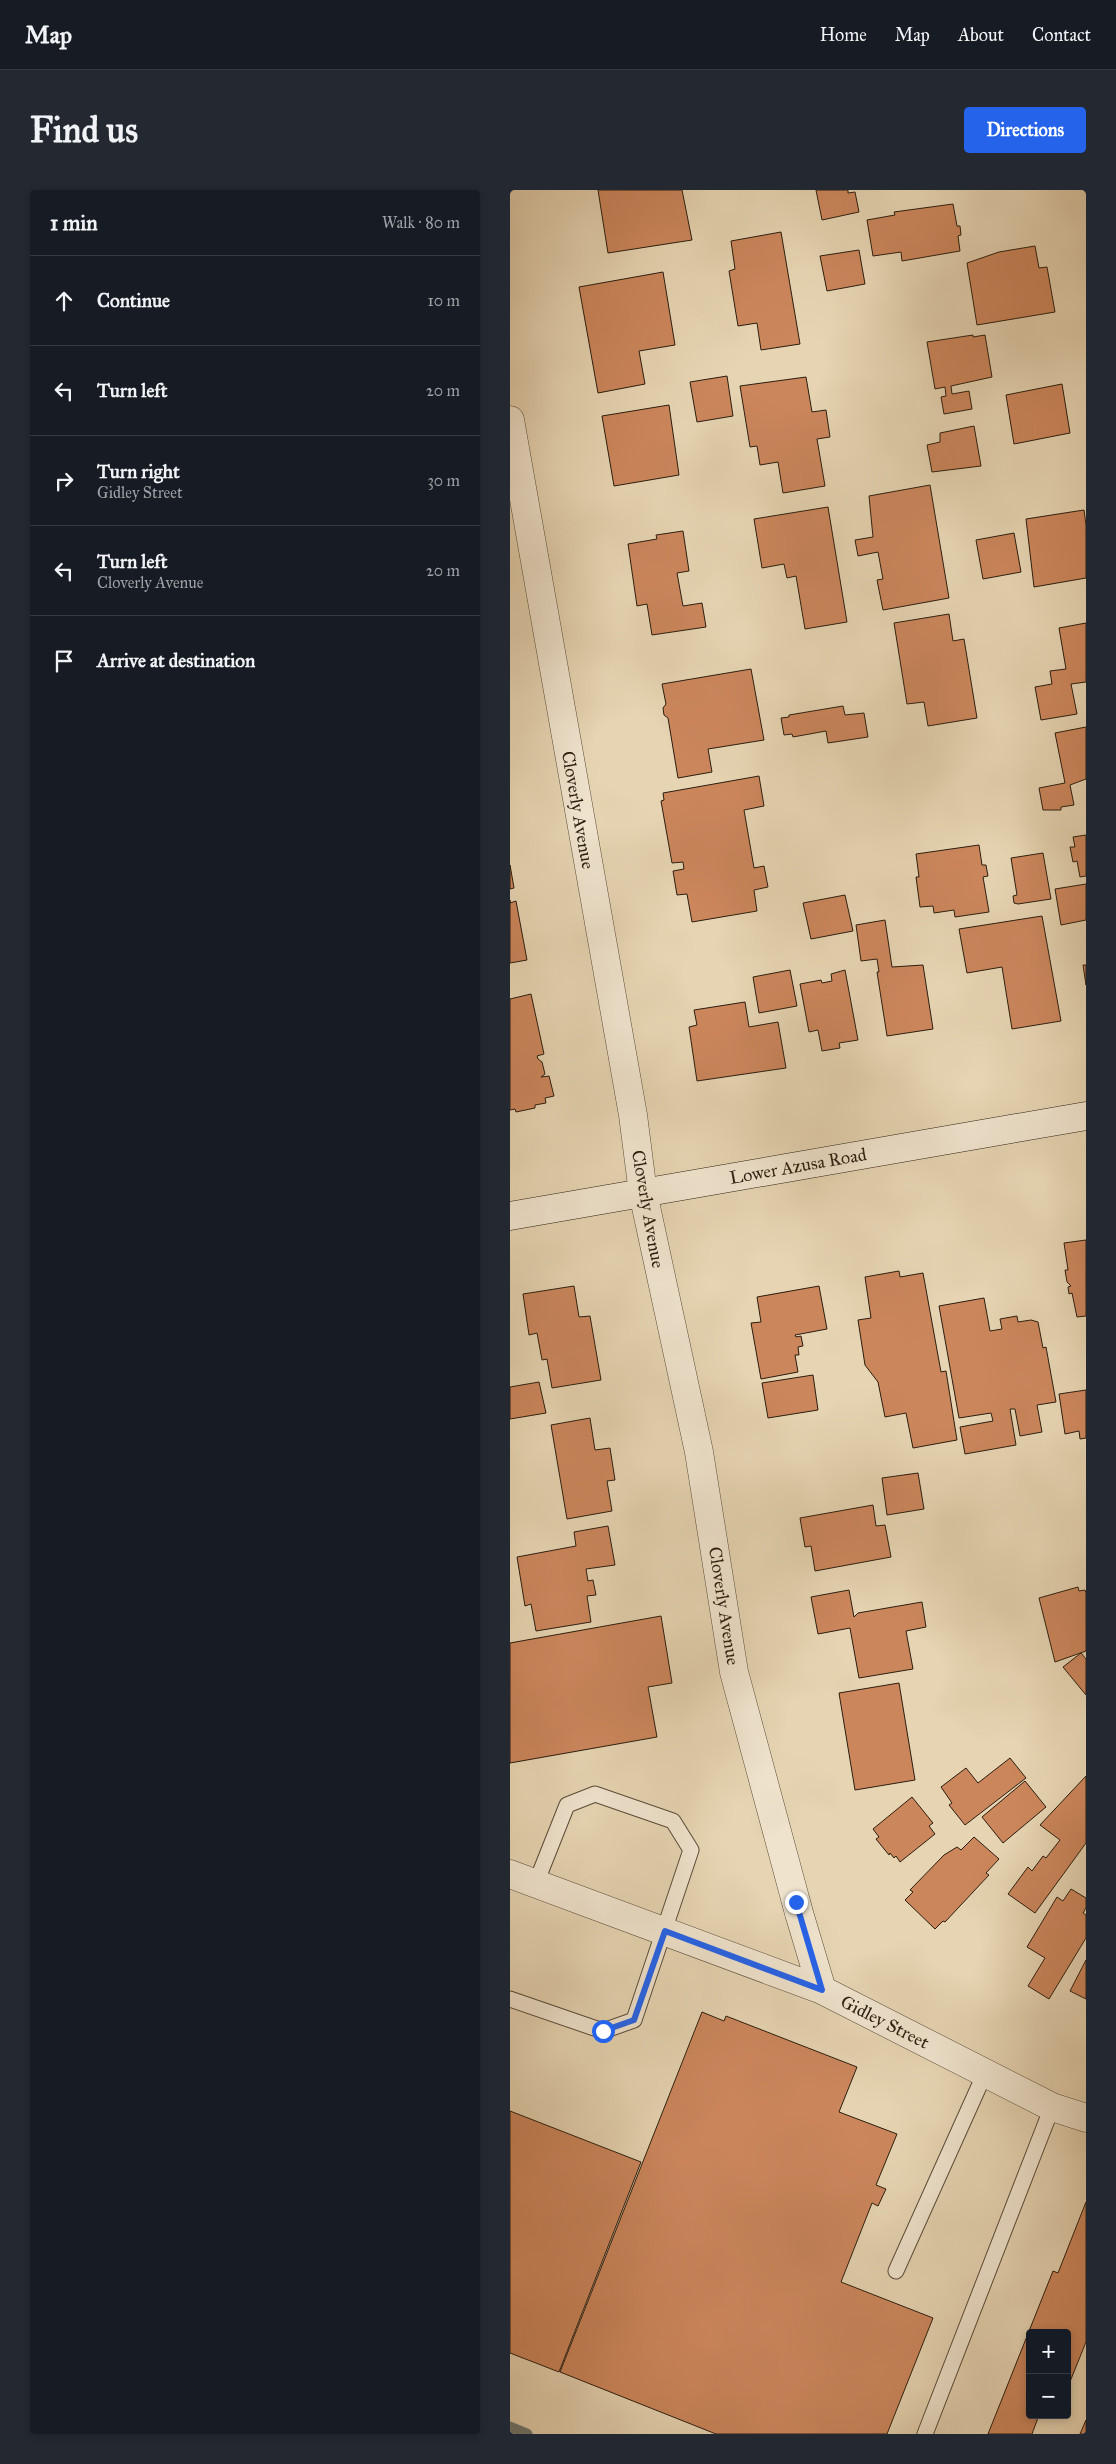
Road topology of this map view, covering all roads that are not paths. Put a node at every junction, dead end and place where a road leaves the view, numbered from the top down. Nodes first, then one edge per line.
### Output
1 (510, 420) edge
2 (1086, 1116) edge
3 (643, 1192) junction
4 (510, 1216) edge
5 (510, 1874) edge
6 (536, 1883) junction
7 (665, 1931) junction
8 (822, 1990) junction
9 (510, 1999) edge
10 (985, 2073) junction
11 (1052, 2107) junction
12 (1086, 2118) edge
13 (896, 2271) dead end
14 (925, 2434) edge

1 - 3 street, Cloverly Avenue
2 - 3 street, Lower Azusa Road
3 - 4 street, Lower Azusa Road
3 - 8 street, Cloverly Avenue
5 - 6 street, Gidley Street
6 - 7 street, Gidley Street
6 - 7 lane
7 - 8 street, Gidley Street
7 - 9 lane
8 - 10 street, Gidley Street
10 - 11 street, Gidley Street
10 - 13 lane
11 - 12 street, Gidley Street
11 - 14 lane

